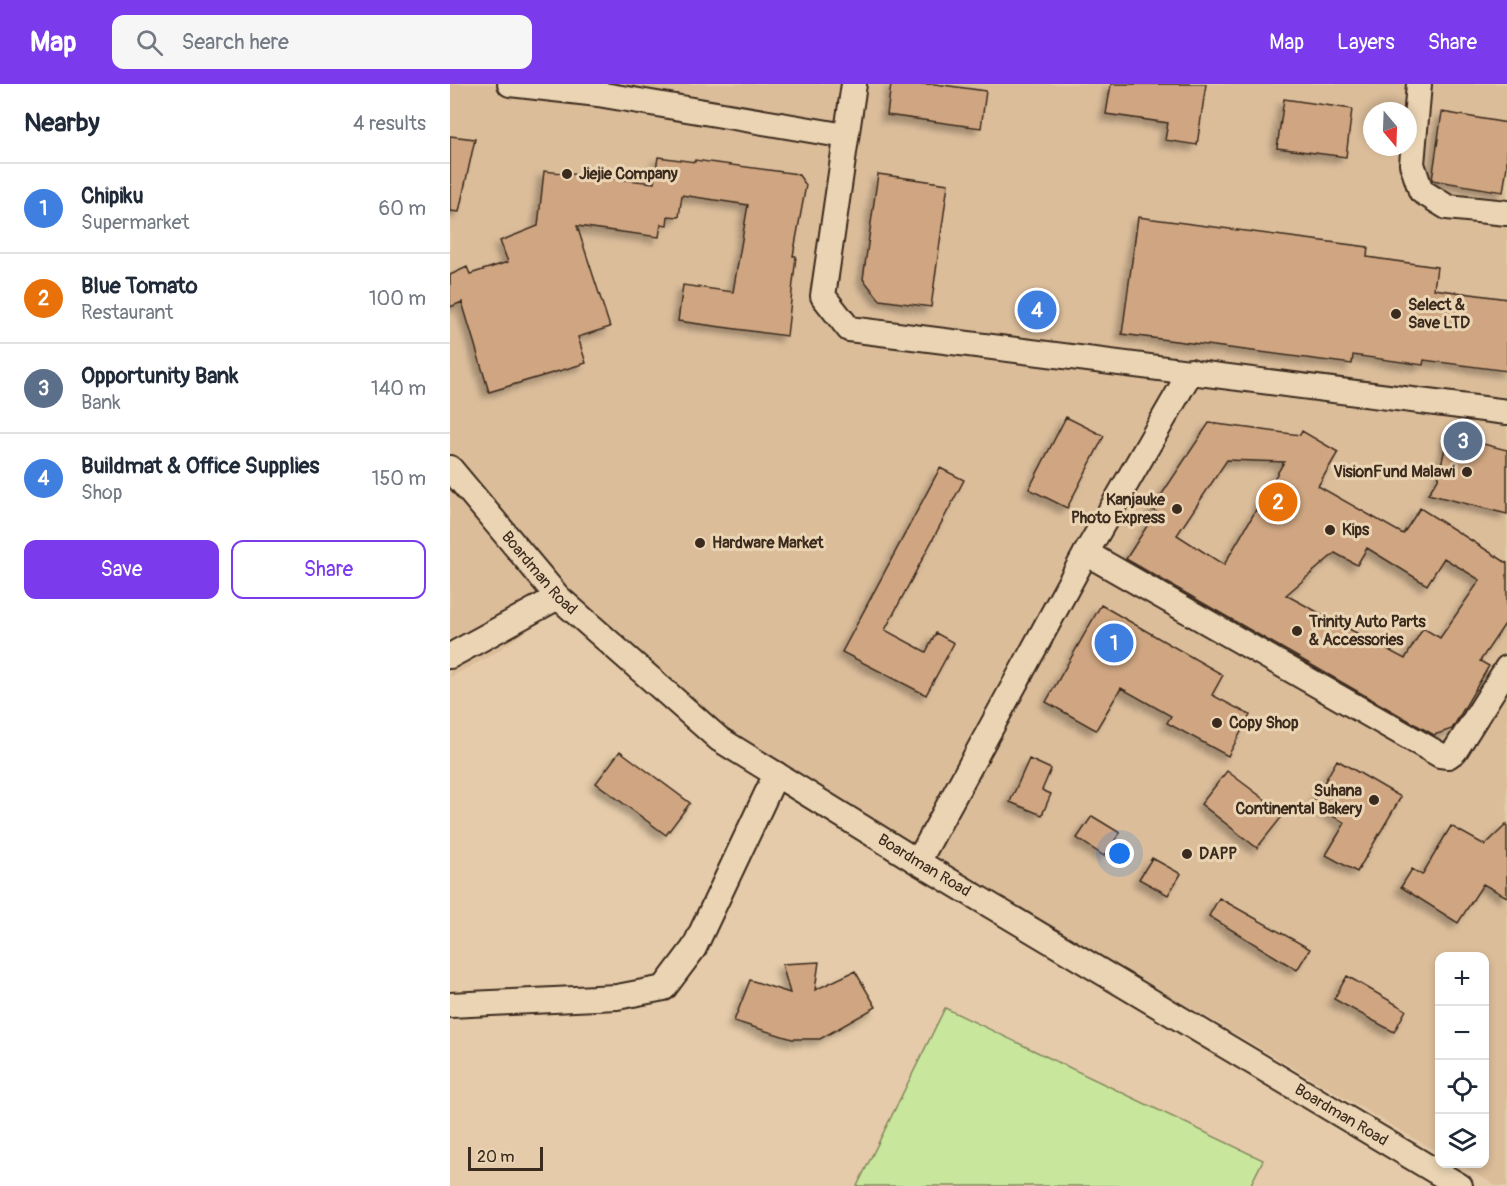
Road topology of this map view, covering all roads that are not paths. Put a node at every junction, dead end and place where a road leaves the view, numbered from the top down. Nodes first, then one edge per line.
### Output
1 (510, 84) edge
2 (854, 84) edge
3 (1419, 84) edge
4 (846, 136) junction
5 (1507, 213) edge
6 (1191, 371) junction
7 (1507, 412) edge
8 (450, 468) edge
9 (1086, 553) junction
10 (558, 597) junction
11 (450, 656) edge
12 (1507, 668) edge
13 (776, 774) junction
14 (918, 862) junction
15 (450, 1005) edge
16 (1460, 1186) edge

1 - 4 street
2 - 4 street
3 - 5 street
4 - 6 street
6 - 7 street
6 - 9 street
8 - 10 street, Boardman Road
9 - 12 street
9 - 14 street
10 - 11 street
10 - 13 street, Boardman Road
13 - 14 street, Boardman Road
13 - 15 street
14 - 16 street, Boardman Road

